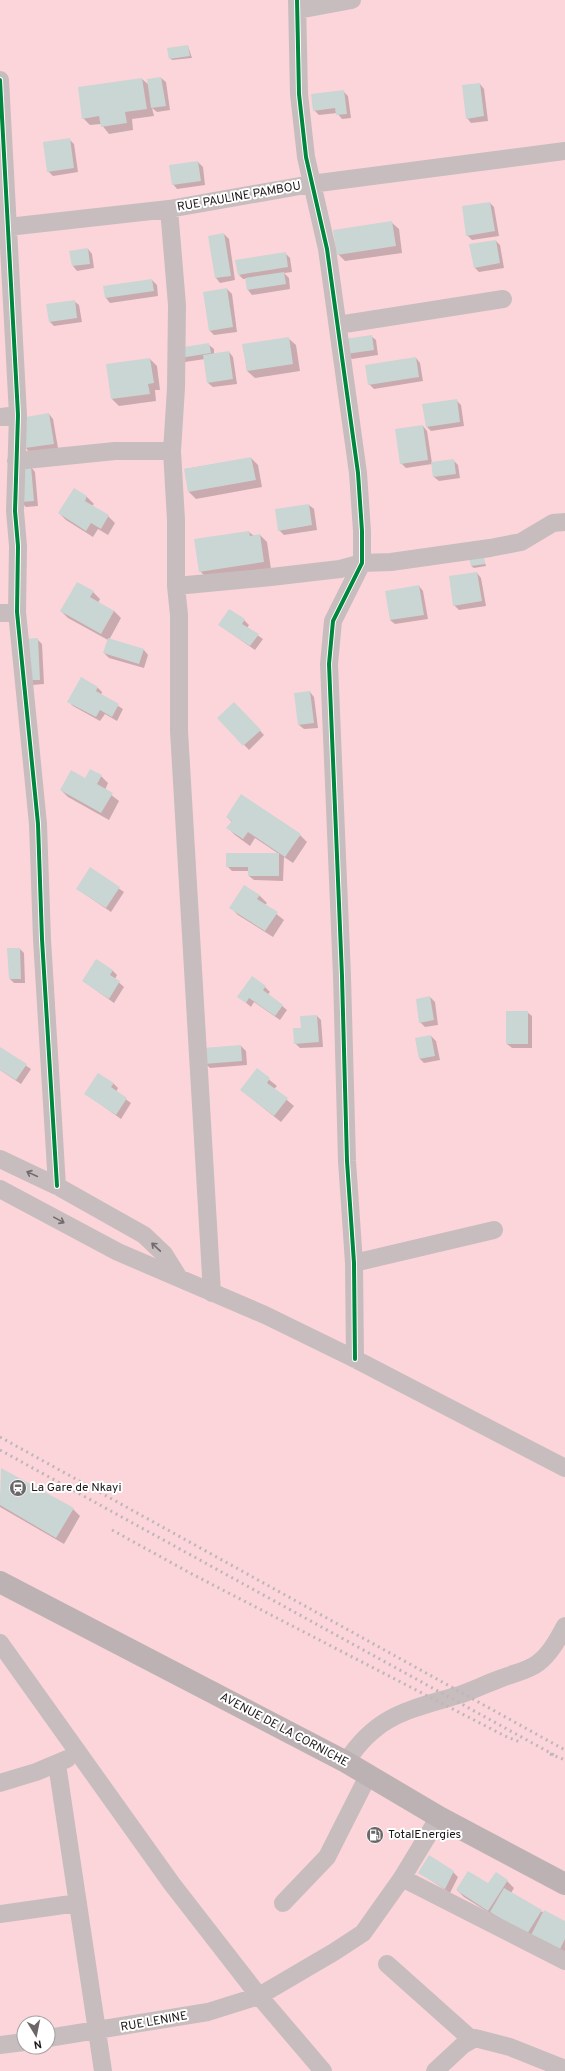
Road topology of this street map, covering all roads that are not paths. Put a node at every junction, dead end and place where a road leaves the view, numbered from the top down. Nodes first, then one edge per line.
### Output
1 (352, 0) edge
2 (298, 5) edge
3 (0, 80) edge
4 (565, 151) edge
5 (311, 184) junction
6 (169, 209) junction
7 (8, 227) junction
8 (503, 299) dead end
9 (6, 323) edge
10 (338, 325) junction
11 (18, 415) junction
12 (0, 417) edge
13 (172, 451) junction
14 (16, 461) junction
15 (8, 512) edge
16 (565, 522) edge
17 (362, 563) junction
18 (176, 586) junction
19 (8, 612) edge
20 (0, 1159) edge
21 (57, 1186) junction
22 (0, 1189) edge
23 (494, 1230) dead end
24 (354, 1263) junction
25 (179, 1278) junction
26 (212, 1293) junction
27 (355, 1359) junction
28 (565, 1468) edge
29 (0, 1582) edge
30 (565, 1627) edge
31 (2, 1649) edge
32 (78, 1754) junction
33 (346, 1762) junction
34 (57, 1764) junction
35 (368, 1776) junction
36 (0, 1783) edge
37 (439, 1817) junction
38 (402, 1878) junction
39 (565, 1884) edge
40 (78, 1903) junction
41 (283, 1904) dead end
42 (0, 1914) edge
43 (565, 1961) edge
44 (386, 1964) dead end
45 (259, 1996) junction
46 (97, 2031) junction
47 (56, 2037) edge
48 (471, 2040) junction
49 (16, 2043) edge
50 (0, 2045) edge
51 (565, 2069) edge
52 (103, 2071) edge
53 (323, 2071) edge
54 (435, 2071) edge

1 - 2 street
2 - 5 street
3 - 7 street
4 - 5 street, RUE PAULINE PAMBOU
5 - 6 street, RUE PAULINE PAMBOU
5 - 10 street
6 - 7 street, RUE PAULINE PAMBOU
6 - 13 street
7 - 9 street
8 - 10 street
9 - 11 street
10 - 17 street
11 - 12 street
11 - 14 street
13 - 14 street
13 - 18 street
14 - 15 street
15 - 19 street
16 - 17 street
17 - 18 street
17 - 24 street
18 - 26 street
19 - 21 street
21 -> 20 street
25 -> 21 street
22 -> 25 street
23 - 24 street
24 - 27 street
25 - 26 street
26 - 27 street
27 - 28 street
29 - 33 street, AVENUE DE LA CORNICHE
30 - 33 street
31 - 32 street
32 - 34 street
32 - 45 street
33 - 35 street, AVENUE DE LA CORNICHE
34 - 36 street
34 - 40 street
35 - 37 street, AVENUE DE LA CORNICHE
35 - 41 street
37 - 38 street, RUE LENINE
37 - 39 street, AVENUE DE LA CORNICHE
38 - 43 street
38 - 45 street, RUE LENINE
40 - 42 street
40 - 46 street
44 - 48 street
45 - 46 street, RUE LENINE
45 - 53 street
46 - 47 street, RUE LENINE
46 - 52 street
48 - 51 street
48 - 54 street
49 - 50 street

